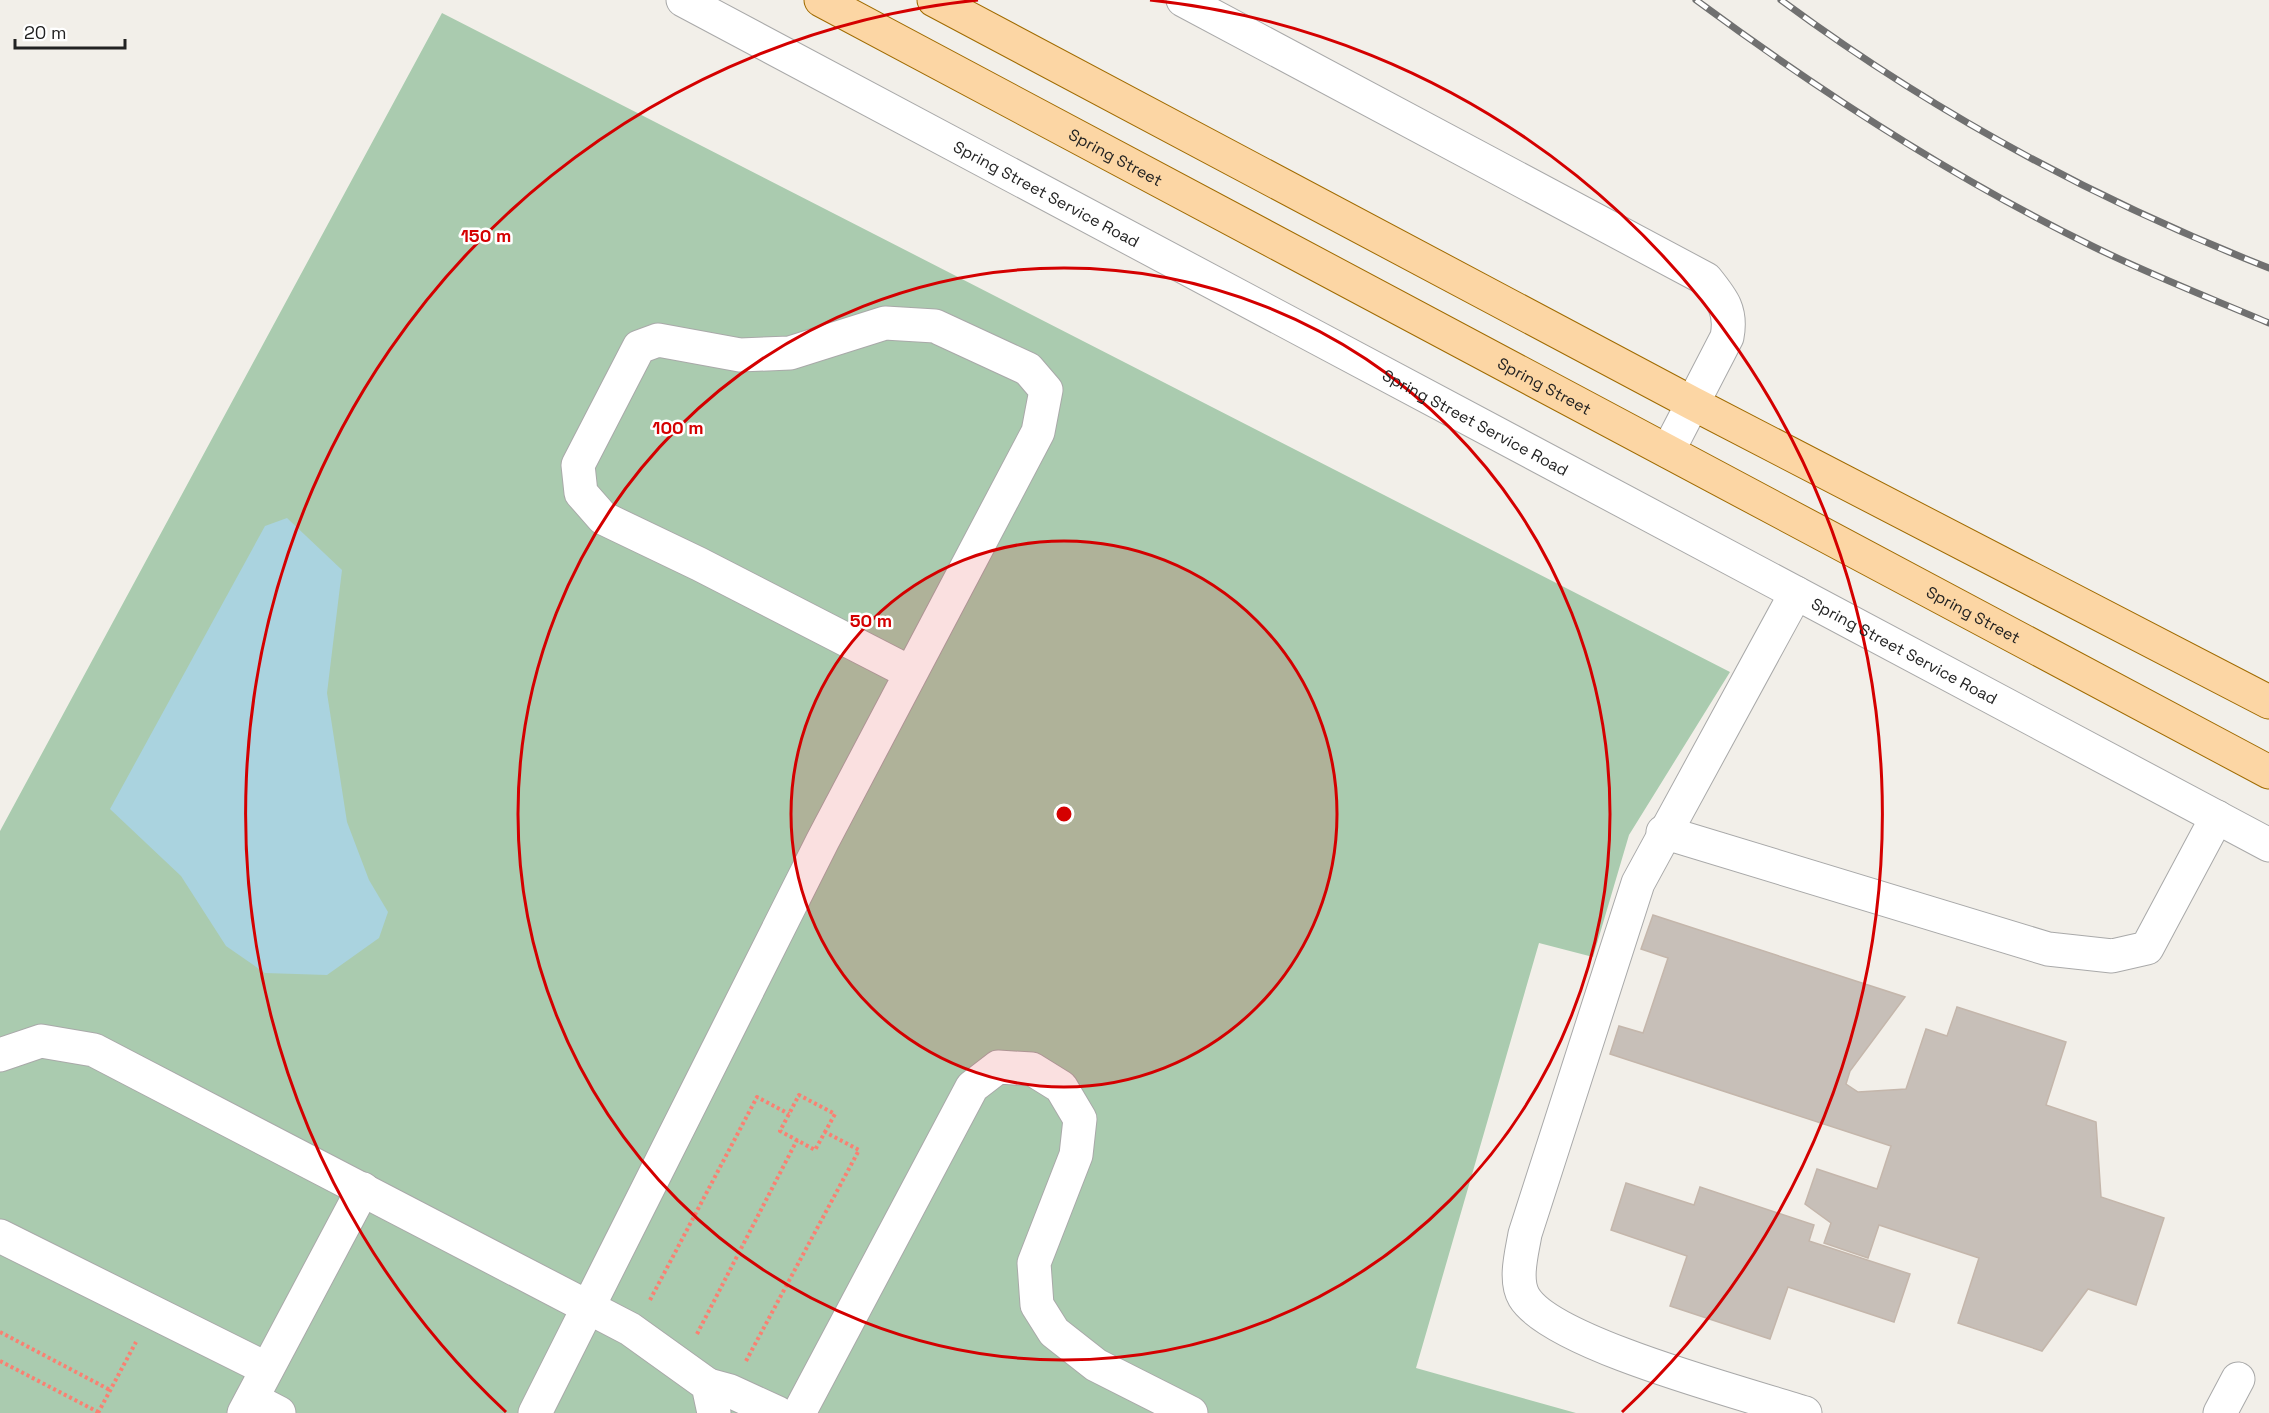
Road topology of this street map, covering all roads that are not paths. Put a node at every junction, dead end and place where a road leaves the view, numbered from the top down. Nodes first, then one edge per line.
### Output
1 (683, 0) edge
2 (821, 0) edge
3 (934, 0) edge
4 (1183, 0) edge
5 (1692, 404) junction
6 (1668, 451) junction
7 (1796, 593) junction
8 (911, 673) junction
9 (2269, 702) edge
10 (2269, 772) edge
11 (2217, 818) junction
12 (1663, 832) junction
13 (2269, 845) edge
14 (0, 1055) edge
15 (363, 1189) junction
16 (0, 1236) edge
17 (590, 1308) junction
18 (267, 1370) junction
19 (2238, 1379) dead end
20 (718, 1396) edge
21 (258, 1408) edge
22 (535, 1413) edge
23 (778, 1413) edge
24 (799, 1413) edge
25 (1191, 1413) edge
26 (1805, 1413) edge
27 (2220, 1413) edge

1 - 7 street, Spring Street Service Road
2 - 6 main road, Spring Street
3 - 5 main road
4 - 5 street
5 - 6 street
5 - 9 main road
6 - 10 main road, Spring Street
7 - 11 street, Spring Street Service Road
7 - 12 street
8 - 8 street
8 - 17 street
11 - 12 street
11 - 13 street, Spring Street Service Road
12 - 26 street
14 - 15 street
15 - 17 street
15 - 18 street
16 - 18 street
17 - 20 street
17 - 22 street
18 - 21 street
19 - 27 street
20 - 23 street
24 - 25 street

